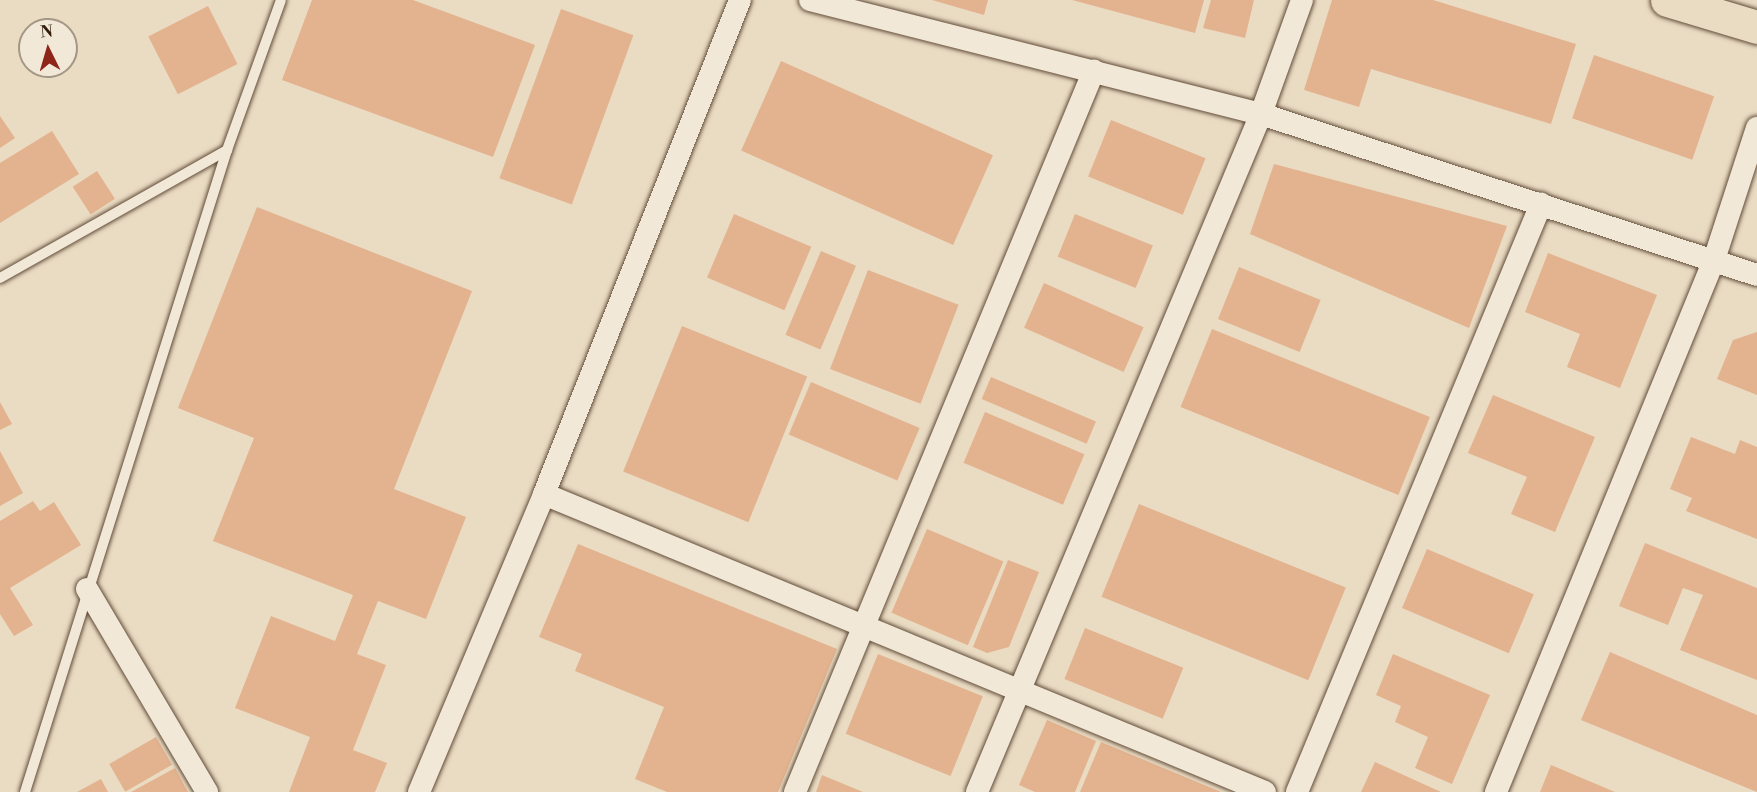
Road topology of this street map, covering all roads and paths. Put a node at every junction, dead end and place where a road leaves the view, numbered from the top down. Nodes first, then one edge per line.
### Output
1 (281, 0) edge
2 (740, 0) edge
3 (810, 0) edge
4 (1302, 0) edge
5 (1667, 0) edge
6 (1757, 27) edge
7 (1094, 70) junction
8 (1262, 114) junction
9 (1757, 128) edge
10 (227, 150) junction
11 (1541, 204) junction
12 (1714, 260) junction
13 (1757, 275) edge
14 (0, 278) edge
15 (544, 494) junction
16 (87, 589) junction
17 (863, 628) junction
18 (1019, 689) junction
19 (25, 792) edge
20 (207, 792) edge
21 (418, 792) edge
22 (795, 792) edge
23 (977, 792) edge
24 (1264, 792) edge
25 (1296, 792) edge
26 (1497, 792) edge

1 - 10 lane
2 - 15 street
3 - 7 street
4 - 8 street
5 - 6 highway
7 - 8 street
7 - 17 street
8 - 11 street
8 - 18 street
9 - 12 street
10 - 14 lane
10 - 16 lane
11 - 12 street
11 - 25 street
12 - 13 street
12 - 26 street
15 - 17 street
15 - 21 street
16 - 19 lane
16 - 20 street
17 - 18 street
17 - 22 street
18 - 23 street
18 - 24 street

